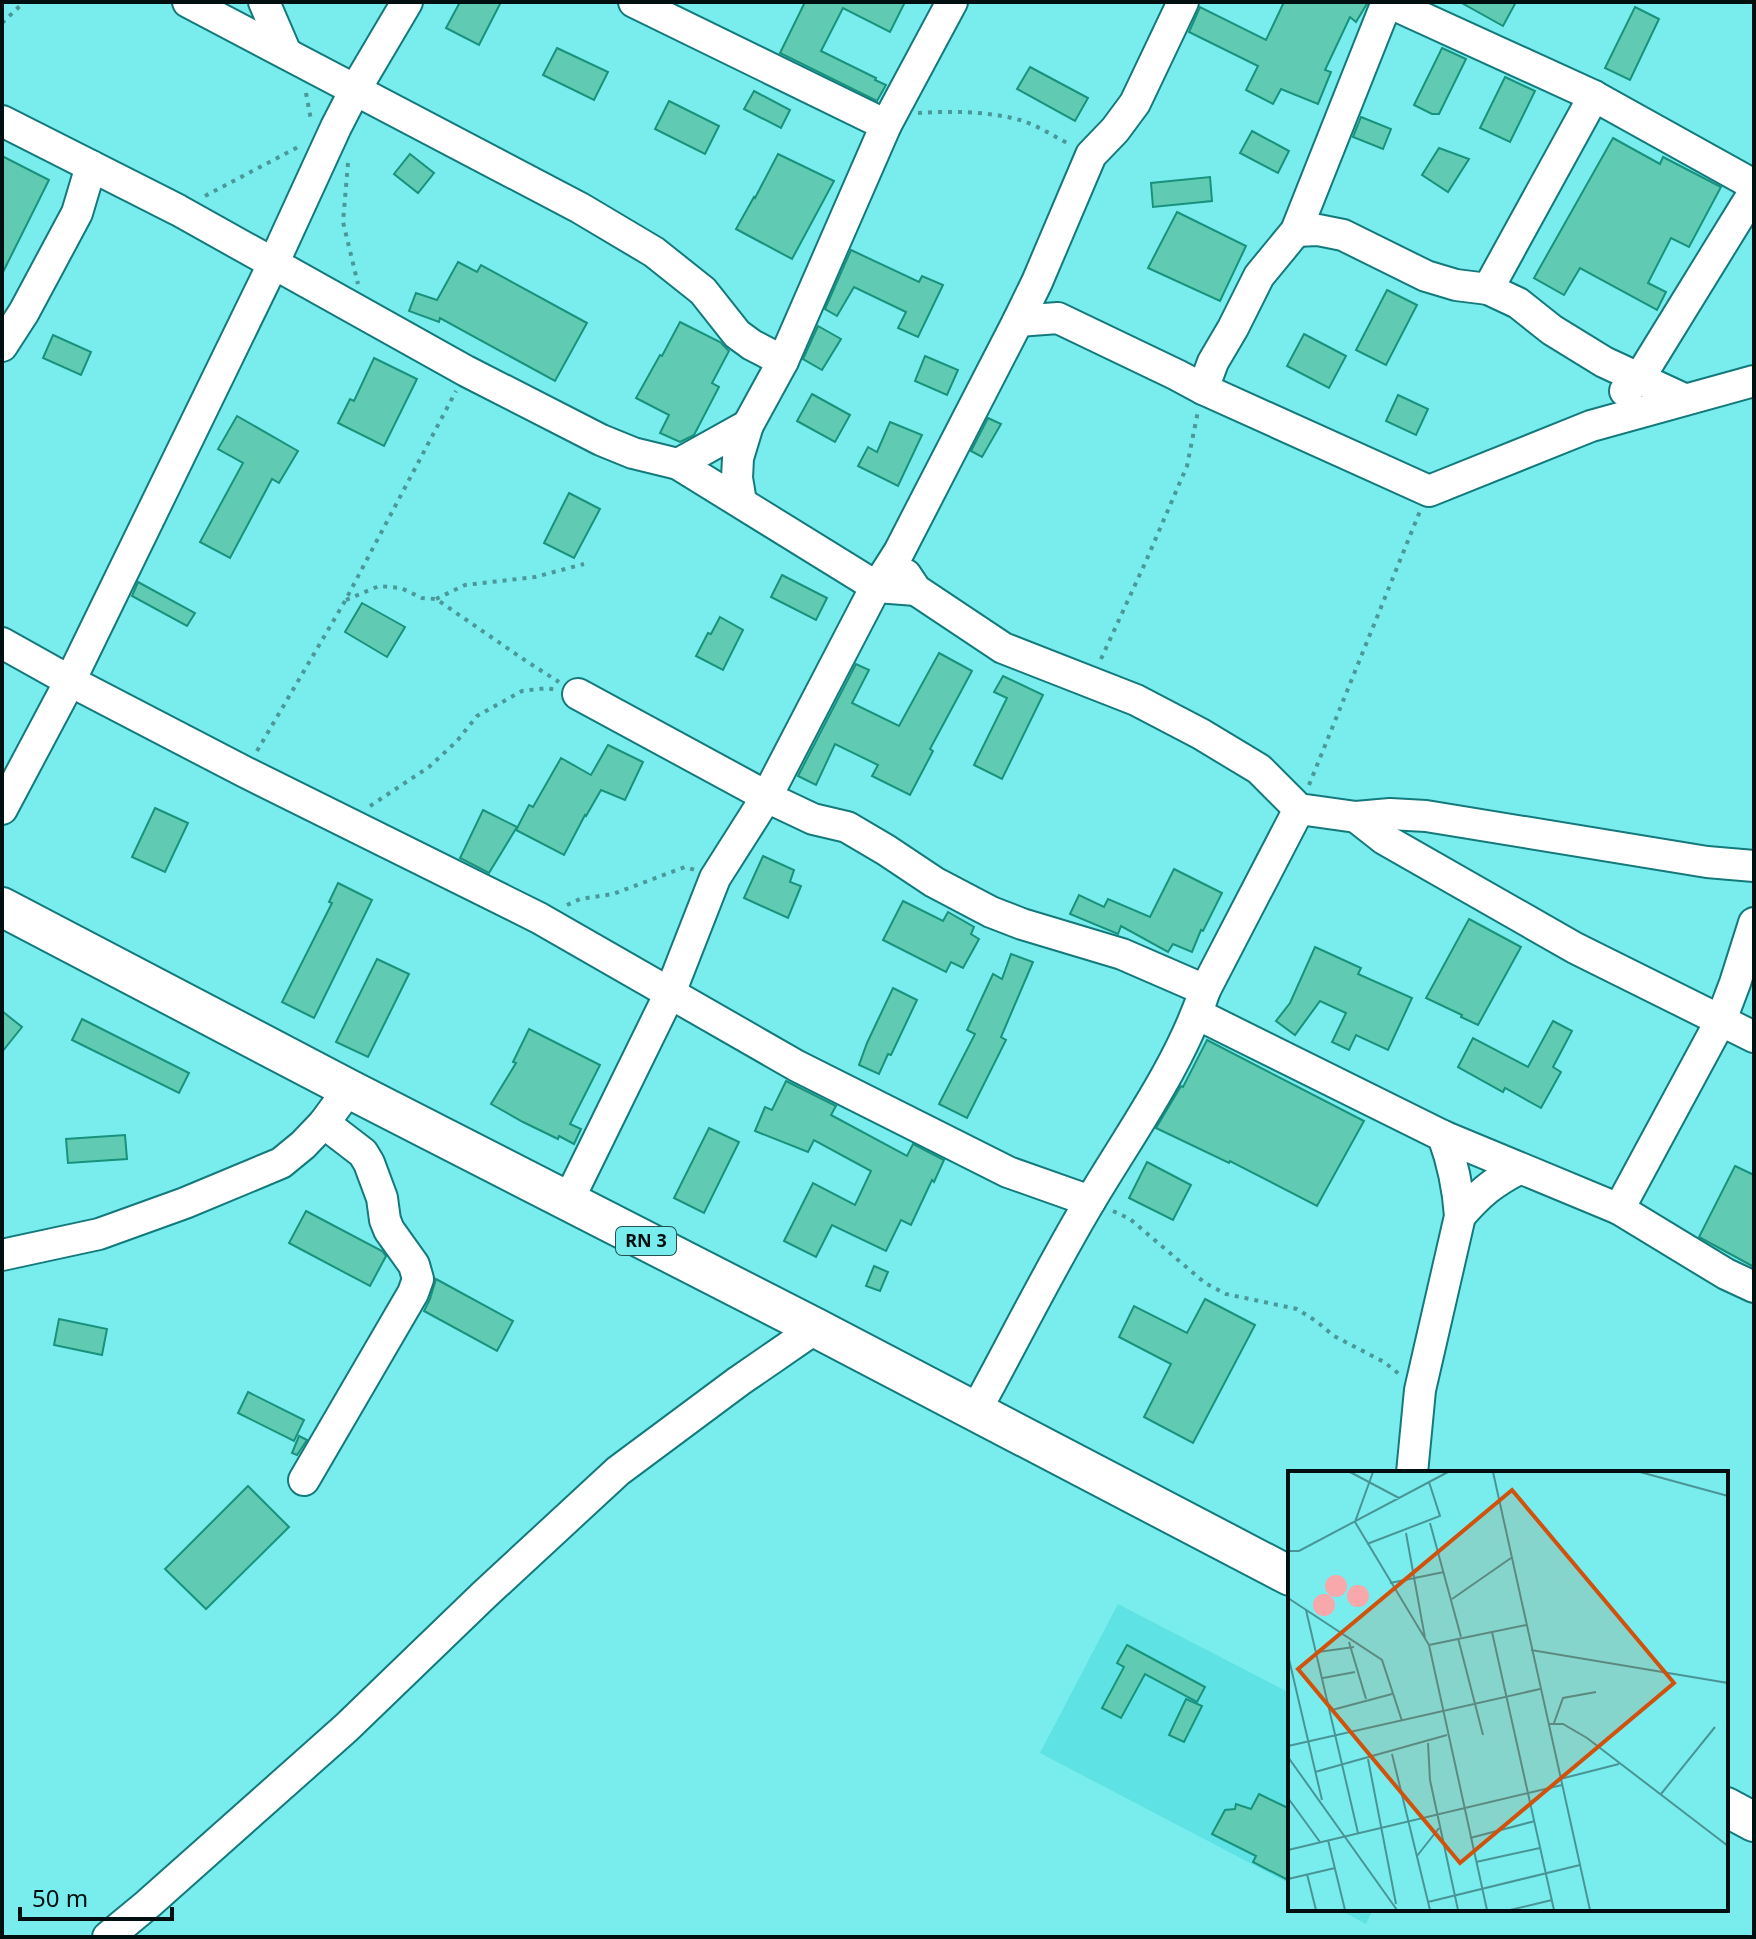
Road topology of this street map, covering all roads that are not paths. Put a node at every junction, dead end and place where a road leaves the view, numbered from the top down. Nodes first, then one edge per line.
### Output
1 (188, 2) edge
2 (264, 2) edge
3 (407, 2) edge
4 (634, 2) edge
5 (952, 2) edge
6 (1183, 2) edge
7 (1387, 2) edge
8 (293, 57) junction
9 (355, 90) junction
10 (1594, 96) junction
11 (2, 121) edge
12 (886, 125) junction
13 (91, 166) junction
14 (1754, 185) edge
15 (1754, 192) edge
16 (1296, 231) junction
17 (274, 262) junction
18 (1037, 282) junction
19 (1488, 289) junction
20 (1058, 318) junction
21 (1018, 321) junction
22 (2, 346) edge
23 (783, 361) junction
24 (1198, 375) junction
25 (1640, 377) junction
26 (1754, 381) edge
27 (1684, 399) junction
28 (748, 425) junction
29 (1591, 426) junction
30 (678, 464) junction
31 (741, 502) junction
32 (899, 552) junction
33 (877, 587) junction
34 (916, 590) junction
35 (2, 643) edge
36 (70, 681) junction
37 (578, 694) road end
38 (767, 796) junction
39 (2, 809) edge
40 (1299, 809) junction
41 (1356, 817) junction
42 (1754, 866) edge
43 (2, 907) edge
44 (1754, 923) edge
45 (670, 993) junction
46 (1201, 1002) junction
47 (1721, 1020) junction
48 (1754, 1037) edge
49 (349, 1089) junction
50 (324, 1123) junction
51 (1443, 1136) junction
52 (1519, 1169) junction
53 (568, 1201) junction
54 (1090, 1201) junction
55 (1619, 1209) junction
56 (1460, 1216) junction
57 (2, 1255) edge
58 (1754, 1287) edge
59 (816, 1328) junction
60 (975, 1412) junction
61 (1412, 1471) edge
62 (304, 1480) dead end
63 (1288, 1575) edge
64 (1728, 1808) edge
65 (1754, 1822) edge
66 (108, 1937) edge

1 - 8 street
2 - 8 street
3 - 9 street
4 - 12 street
5 - 12 street
6 - 18 street
7 - 10 street
7 - 16 street
8 - 9 street
9 - 17 street
9 - 23 street
10 - 14 street
10 - 19 street
11 - 13 street
12 - 23 street
13 - 17 street
13 - 22 street
15 - 25 street
16 - 19 street
16 - 24 street
17 - 30 street
17 - 36 street
18 - 20 street
18 - 21 street
19 - 25 street
20 - 21 street
20 - 24 street
21 - 32 street
23 - 28 street
24 - 29 street
25 - 27 street
25 - 29 street
26 - 27 street
27 - 29 street
28 - 30 street
28 - 31 street
30 - 31 street
31 - 33 street
32 - 33 street
32 - 34 street
33 - 34 street
33 - 38 street
34 - 40 street
35 - 36 street
36 - 39 street
36 - 45 street
37 - 38 street
38 - 45 street
38 - 46 street
40 - 41 street
40 - 46 street
41 - 42 street
41 - 47 street
43 - 49 main road, RN 3
44 - 47 street
45 - 53 street
45 - 54 street
46 - 51 street
46 - 54 street
47 - 48 street
47 - 55 street
49 - 50 street
49 - 53 main road, RN 3
50 - 57 street
50 - 62 street
51 - 52 street
51 - 56 street
52 - 55 street
52 - 56 street
53 - 59 main road, RN 3
54 - 60 street
55 - 58 street
56 - 61 street
59 - 60 main road, RN 3
59 - 66 street
60 - 63 main road, RN 3
64 - 65 main road

